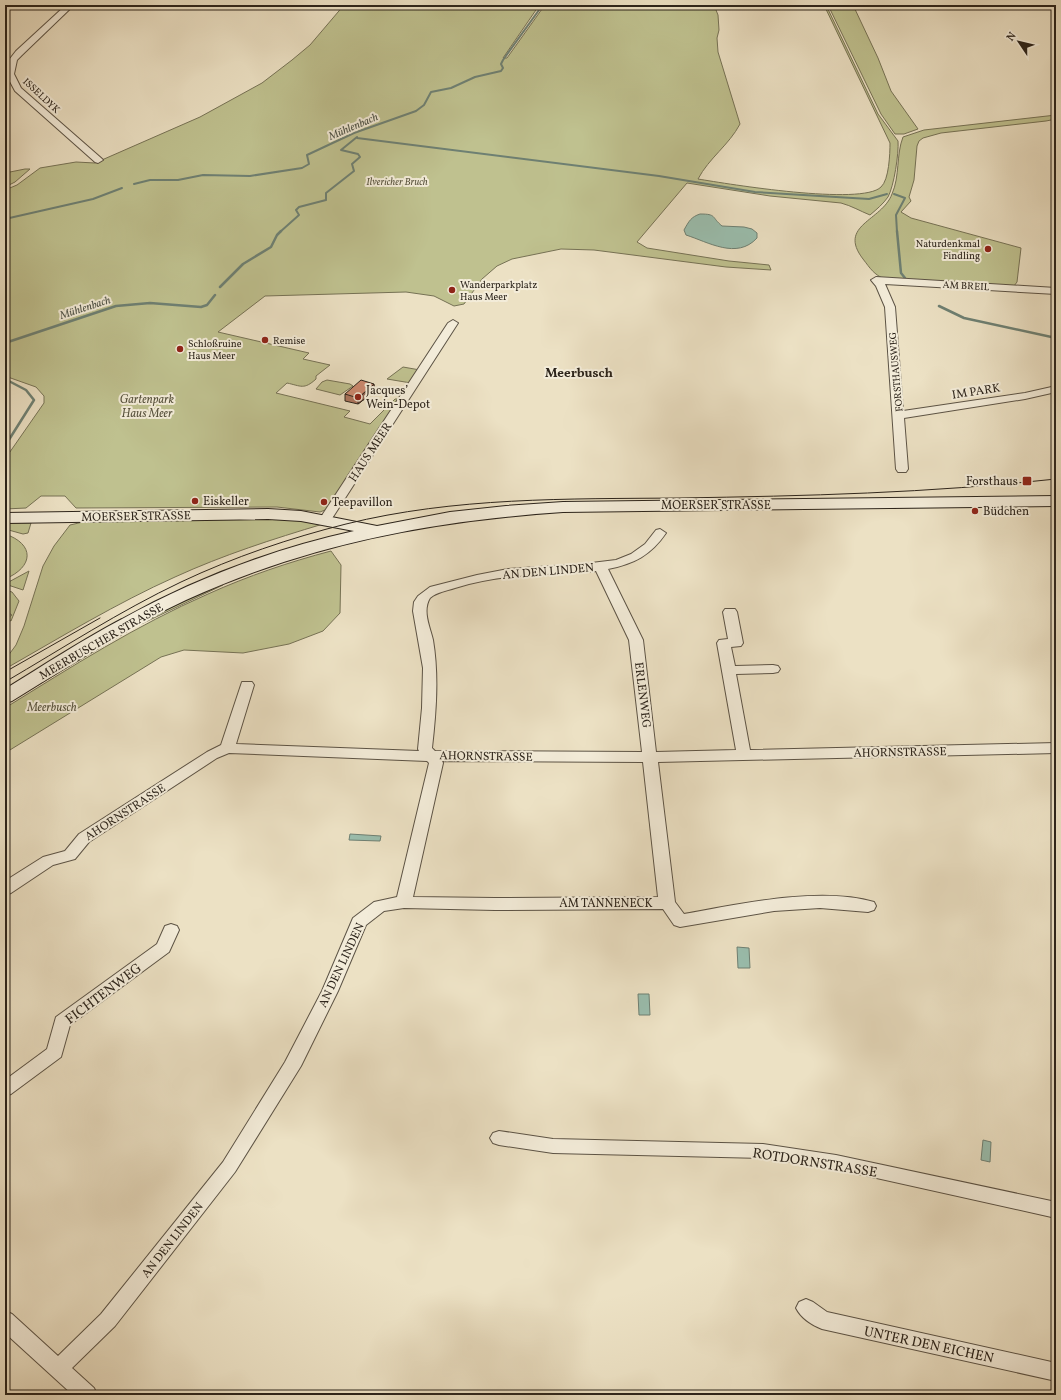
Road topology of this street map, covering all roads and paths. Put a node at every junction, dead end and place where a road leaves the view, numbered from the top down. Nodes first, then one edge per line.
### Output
1 (70, 5) edge
2 (98, 160) dead end
3 (876, 280) joint
4 (1056, 290) edge
5 (453, 323) dead end
6 (1056, 389) edge
7 (899, 415) junction
8 (902, 469) dead end
9 (1056, 501) edge
10 (5, 518) edge
11 (331, 521) junction
12 (378, 530) junction
13 (660, 533) dead end
14 (334, 541) junction
15 (600, 566) junction
16 (730, 612) dead end
17 (773, 669) dead end
18 (729, 670) junction
19 (247, 685) dead end
20 (5, 697) edge
21 (227, 748) junction
22 (1056, 748) edge
23 (431, 755) junction
24 (744, 755) junction
25 (651, 757) junction
26 (5, 889) edge
27 (404, 902) junction
28 (667, 902) junction
29 (868, 906) dead end
30 (171, 930) dead end
31 (5, 1089) edge
32 (499, 1138) dead end
33 (1056, 1210) edge
34 (806, 1308) dead end
35 (5, 1320) edge
36 (58, 1369) junction
37 (1056, 1372) edge
38 (87, 1395) edge

1 - 2 street, ISSELDYK
3 - 4 street, AM BREIL
3 - 7 street, FORSTHAUSWEG
5 - 11 street, HAUS MEER
6 - 7 street, IM PARK
7 - 8 street, FORSTHAUSWEG
9 - 12 main road, MOERSER STRASSE
10 - 11 main road, MOERSER STRASSE
11 - 12 main road, MOERSER STRASSE
11 - 14 main road
12 - 14 main road, MOERSER STRASSE
13 - 15 street
14 - 20 main road, MEERBUSCHER STRASSE
15 - 23 street, AN DEN LINDEN
15 - 25 street, ERLENWEG
16 - 18 street
17 - 18 street
18 - 24 street
19 - 21 street
21 - 23 street, AHORNSTRASSE
21 - 26 street, AHORNSTRASSE
22 - 24 street, AHORNSTRASSE
23 - 25 street, AHORNSTRASSE
23 - 27 street, AN DEN LINDEN
24 - 25 street, AHORNSTRASSE
25 - 28 street, ERLENWEG
27 - 28 street, AM TANNENECK
27 - 36 street, AN DEN LINDEN
28 - 29 street, AM TANNENECK
30 - 31 street, FICHTENWEG
32 - 33 street, ROTDORNSTRASSE
34 - 37 street, UNTER DEN EICHEN
35 - 36 street
36 - 38 street

